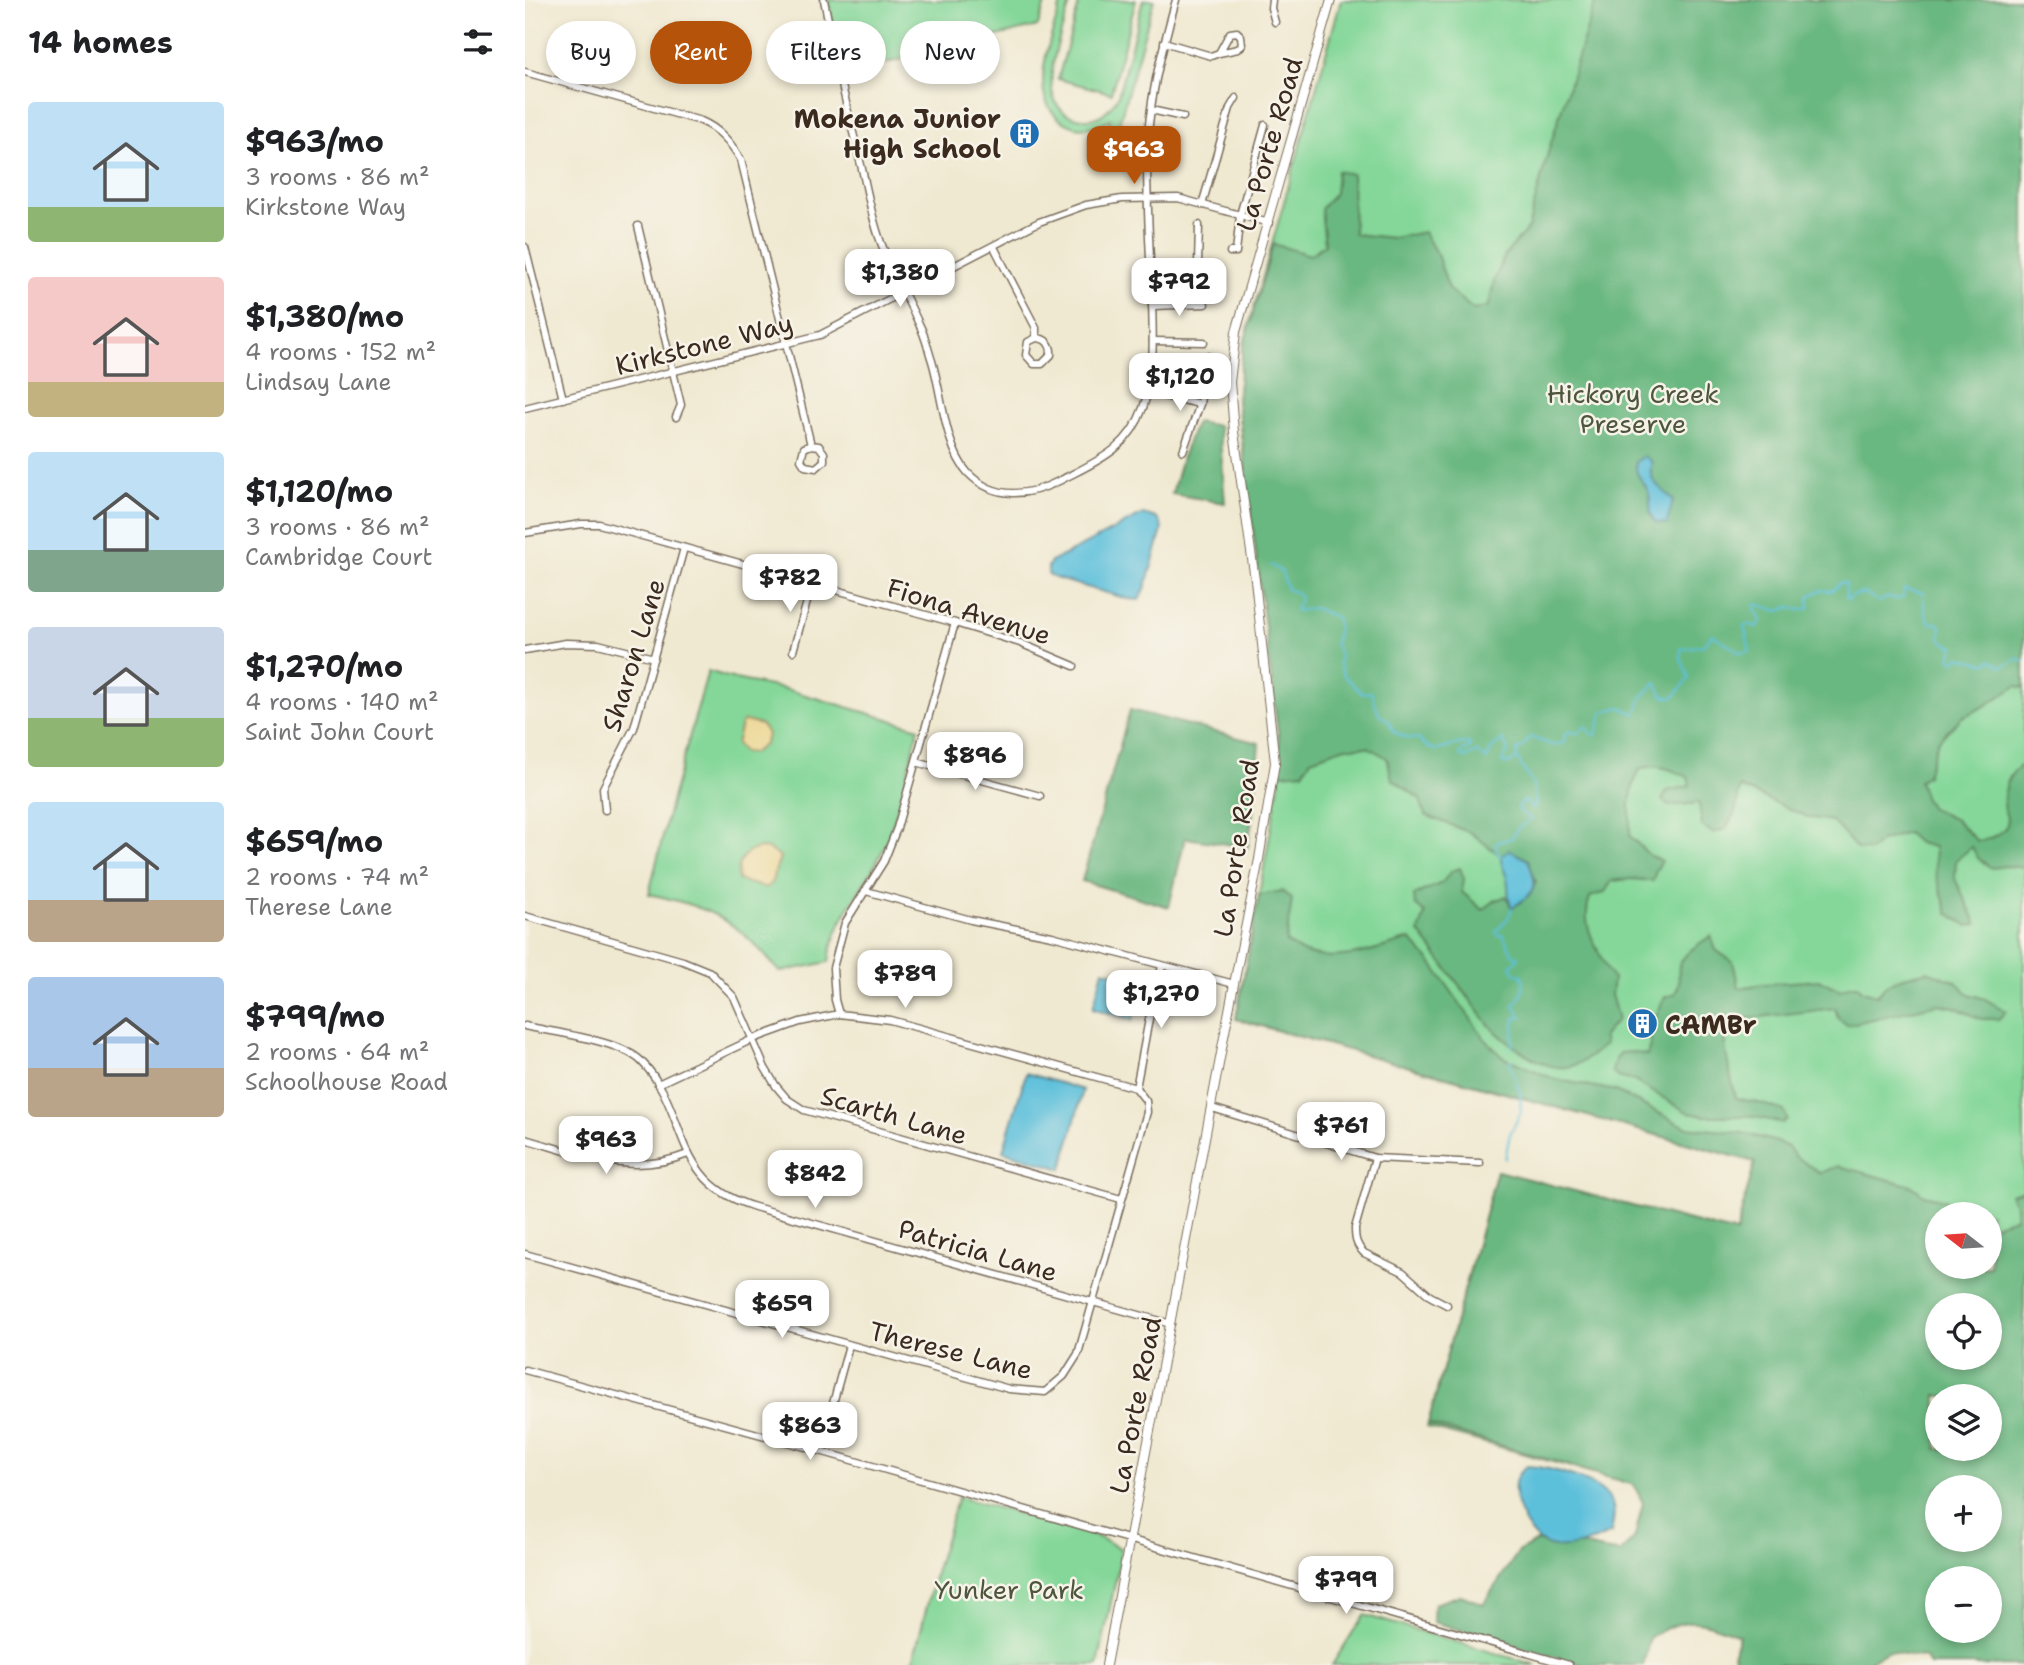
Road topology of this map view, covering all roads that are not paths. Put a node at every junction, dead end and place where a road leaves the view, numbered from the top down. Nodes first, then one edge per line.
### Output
1 (824, 0) edge
2 (1176, 0) edge
3 (1272, 0) edge
4 (1331, 0) edge
5 (1275, 22) dead end
6 (1164, 42) junction
7 (1219, 53) dead end
8 (525, 72) edge
9 (1236, 98) dead end
10 (1151, 110) junction
11 (1183, 117) dead end
12 (1265, 125) dead end
13 (1148, 198) junction
14 (1202, 205) junction
15 (1240, 215) junction
16 (1269, 223) junction
17 (1199, 225) dead end
18 (638, 226) dead end
19 (525, 247) edge
20 (994, 247) junction
21 (1230, 252) dead end
22 (1151, 268) junction
23 (535, 284) junction
24 (525, 287) edge
25 (903, 292) junction
26 (1205, 304) dead end
27 (1152, 306) junction
28 (1036, 338) junction
29 (1153, 341) junction
30 (1204, 342) dead end
31 (785, 345) junction
32 (1207, 356) dead end
33 (674, 372) junction
34 (1147, 392) junction
35 (563, 399) junction
36 (1199, 404) junction
37 (525, 408) edge
38 (676, 417) dead end
39 (811, 445) dead end
40 (1183, 451) dead end
41 (525, 533) edge
42 (684, 548) junction
43 (812, 584) junction
44 (955, 623) junction
45 (525, 650) edge
46 (793, 651) dead end
47 (654, 658) junction
48 (1074, 666) dead end
49 (916, 762) junction
50 (1040, 796) dead end
51 (605, 810) dead end
52 (866, 891) junction
53 (525, 916) edge
54 (1162, 966) junction
55 (1234, 984) junction
56 (839, 1014) junction
57 (525, 1026) edge
58 (753, 1039) junction
59 (658, 1084) junction
60 (1136, 1088) junction
61 (1212, 1108) junction
62 (525, 1139) edge
63 (688, 1154) junction
64 (1375, 1158) junction
65 (1480, 1163) dead end
66 (1121, 1199) junction
67 (525, 1254) edge
68 (1092, 1302) junction
69 (1447, 1305) dead end
70 (1171, 1324) junction
71 (849, 1345) junction
72 (525, 1370) edge
73 (820, 1451) junction
74 (1131, 1542) junction
75 (1106, 1665) edge
76 (1569, 1665) edge

1 - 25 street
2 - 6 street
3 - 5 street
4 - 16 street, La Porte Road
6 - 7 street
6 - 10 street
8 - 31 street
9 - 14 street
10 - 11 street
10 - 13 street
12 - 15 street
13 - 14 street, Kirkstone Way
13 - 20 street, Kirkstone Way
13 - 22 street
14 - 15 street, Kirkstone Way
15 - 16 street, Kirkstone Way
15 - 21 street
16 - 55 street, La Porte Road
17 - 22 street
18 - 33 street
19 - 23 street
20 - 25 street, Kirkstone Way
20 - 28 street
22 - 27 street
23 - 24 street
23 - 35 street
25 - 31 street, Kirkstone Way
25 - 34 street
26 - 27 street
27 - 29 street
28 - 28 street
29 - 30 street
29 - 34 street
31 - 33 street, Kirkstone Way
31 - 39 street
32 - 36 street
33 - 35 street, Kirkstone Way
33 - 38 street
34 - 36 street
35 - 37 street, Kirkstone Way
36 - 40 street
41 - 42 street, Fiona Avenue
42 - 43 street, Fiona Avenue
42 - 47 street, Sharon Lane
43 - 44 street, Fiona Avenue
43 - 46 street
44 - 48 street, Fiona Avenue
44 - 49 street
45 - 47 street
47 - 51 street, Sharon Lane
49 - 50 street
49 - 52 street
52 - 54 street
52 - 56 street
53 - 58 street, Scarth Lane
54 - 55 street
54 - 60 street
55 - 61 street, La Porte Road
56 - 58 street
56 - 60 street
57 - 59 street, Patricia Lane
58 - 59 street
58 - 66 street, Scarth Lane
59 - 63 street, Patricia Lane
60 - 66 street
61 - 64 street
61 - 70 street, La Porte Road
62 - 63 street
63 - 68 street, Patricia Lane
64 - 65 street
64 - 69 street
66 - 68 street
67 - 71 street, Therese Lane
68 - 70 street, Patricia Lane
68 - 71 street, Therese Lane
70 - 74 street, La Porte Road
71 - 73 street
72 - 73 street
73 - 74 street
74 - 75 street, La Porte Road
74 - 76 street

